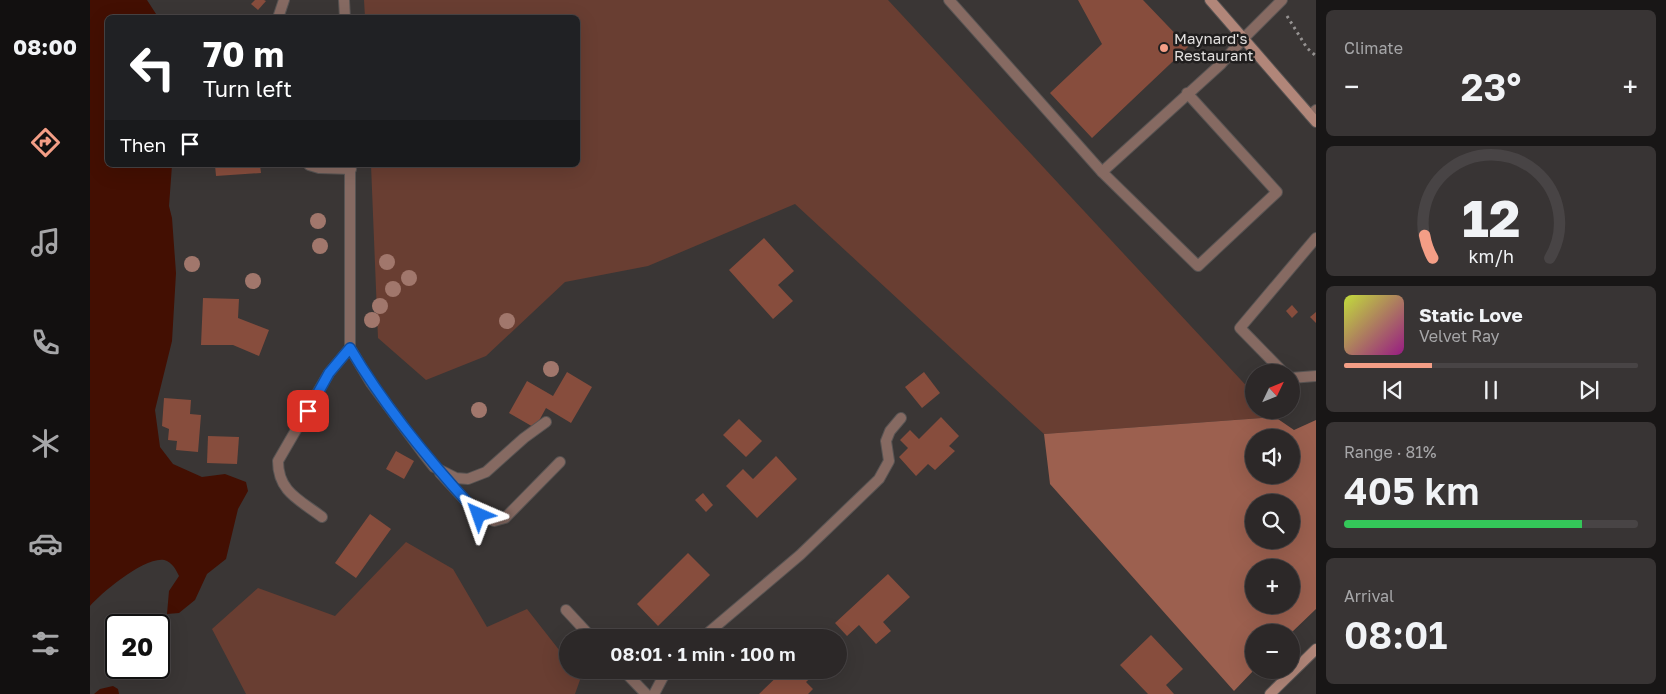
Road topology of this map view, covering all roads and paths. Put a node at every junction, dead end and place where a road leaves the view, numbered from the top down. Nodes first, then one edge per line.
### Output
1 (284, 0) edge
2 (344, 0) edge
3 (949, 0) edge
4 (1210, 0) edge
5 (1282, 0) edge
6 (279, 15) edge
7 (345, 15) edge
8 (1243, 38) junction
9 (1316, 56) edge
10 (1187, 93) junction
11 (1314, 116) edge
12 (316, 167) edge
13 (350, 167) edge
14 (1102, 172) junction
15 (1316, 238) edge
16 (350, 348) junction
17 (1275, 364) edge
18 (1316, 376) edge
19 (1300, 377) edge
20 (901, 418) dead end
21 (546, 422) dead end
22 (560, 462) dead end
23 (434, 467) junction
24 (322, 517) dead end
25 (566, 610) dead end
26 (584, 629) edge
27 (712, 629) edge
28 (1316, 649) edge
29 (632, 679) edge
30 (662, 679) edge
31 (646, 694) edge
32 (654, 694) edge
33 (1270, 694) edge

1 - 6 street
2 - 7 street
3 - 14 street
4 - 8 main road
5 - 8 street
5 - 9 path
8 - 10 street
8 - 11 main road
10 - 14 street
10 - 14 street
12 - 13 street
13 - 16 street
15 - 17 street
16 - 23 street
16 - 24 street
18 - 19 street
20 - 27 street
21 - 23 street
22 - 23 street
25 - 26 street
28 - 33 main road
29 - 31 street
30 - 32 street

